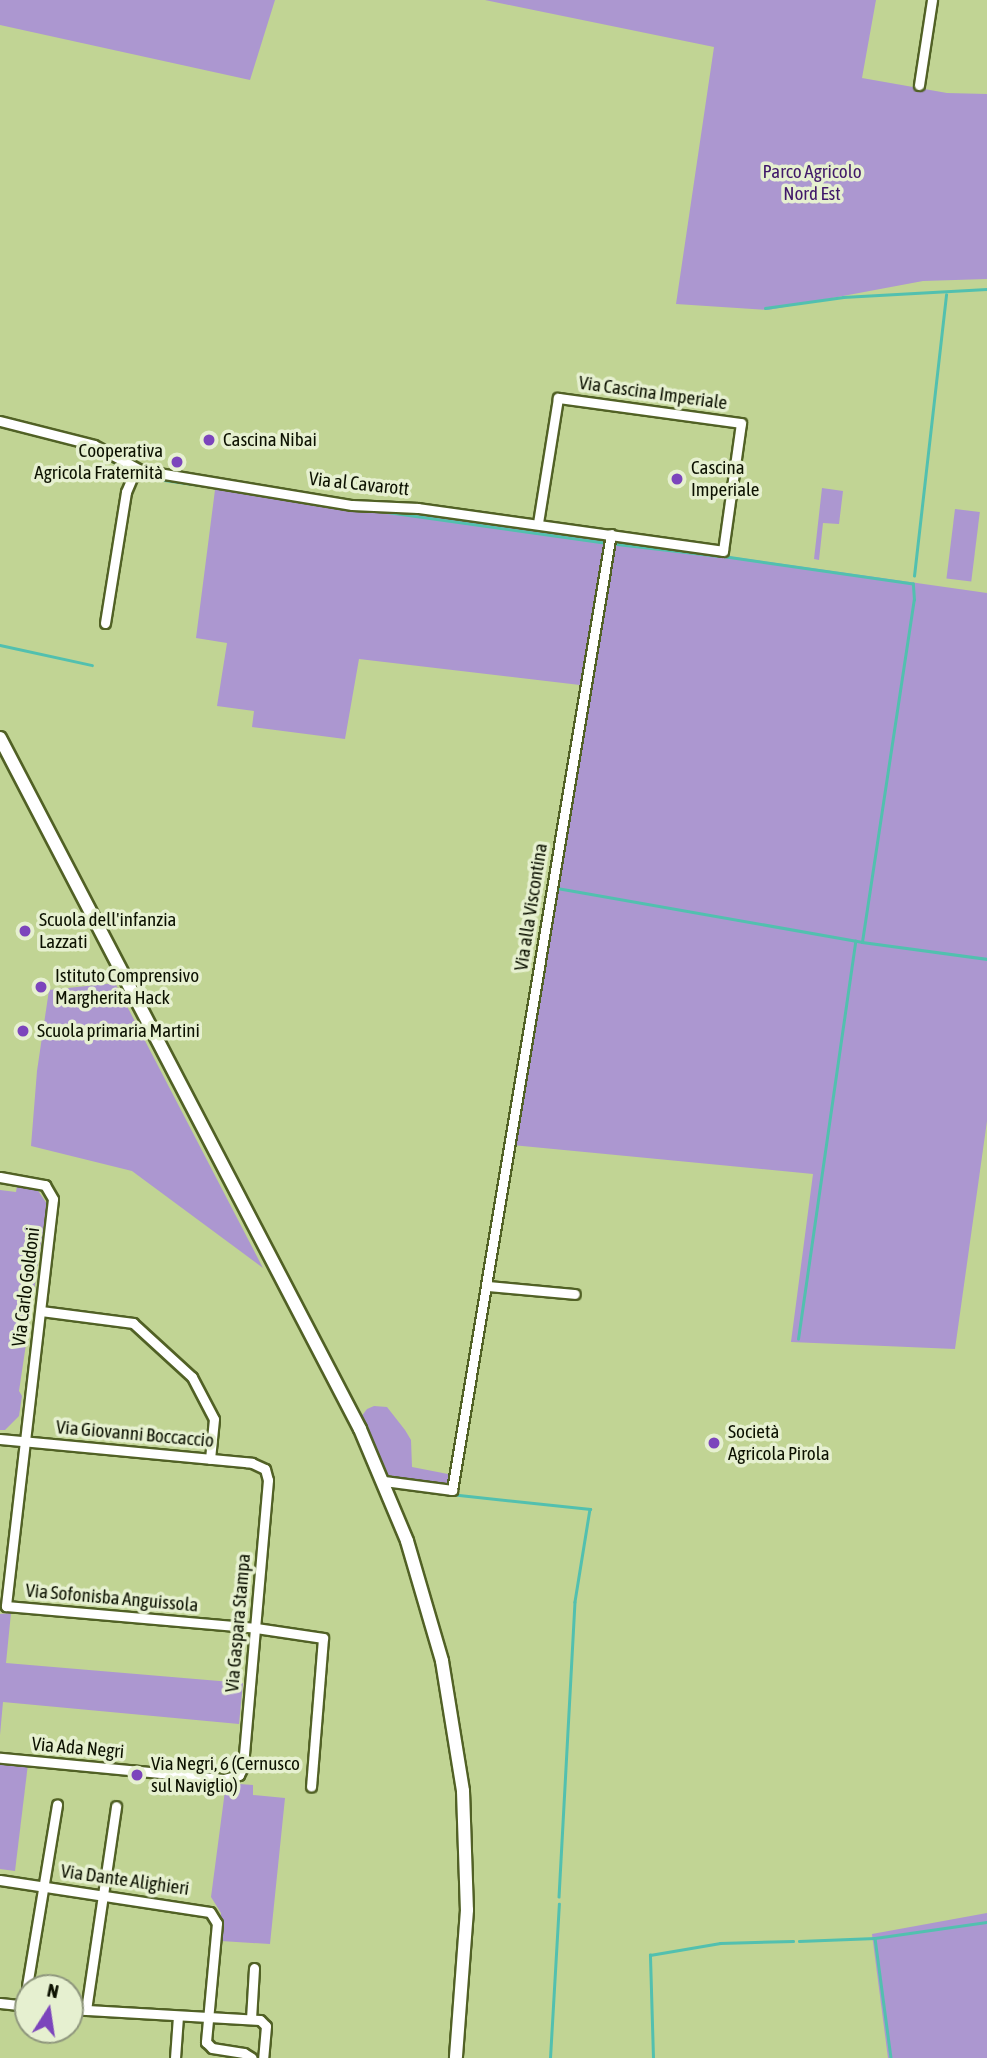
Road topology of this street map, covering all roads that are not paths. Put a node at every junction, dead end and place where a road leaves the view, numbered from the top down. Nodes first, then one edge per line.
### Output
1 (932, 0) edge
2 (919, 85) dead end
3 (0, 421) edge
4 (136, 469) junction
5 (538, 523) junction
6 (611, 534) junction
7 (723, 551) joint
8 (104, 623) dead end
9 (3, 743) edge
10 (0, 1177) edge
11 (487, 1286) junction
12 (575, 1294) dead end
13 (41, 1311) junction
14 (0, 1439) edge
15 (25, 1441) junction
16 (210, 1459) junction
17 (265, 1469) joint
18 (384, 1481) junction
19 (6, 1606) joint
20 (256, 1628) junction
21 (0, 1758) edge
22 (236, 1777) joint
23 (311, 1787) dead end
24 (57, 1804) dead end
25 (117, 1806) dead end
26 (0, 1880) edge
27 (0, 1886) edge
28 (44, 1889) junction
29 (102, 1898) junction
30 (254, 1968) dead end
31 (29, 1974) edge
32 (86, 2010) joint
33 (178, 2016) junction
34 (207, 2018) junction
35 (251, 2020) junction
36 (175, 2058) edge
37 (252, 2058) edge
38 (263, 2058) edge
39 (456, 2058) edge

1 - 2 street
3 - 4 street, Via al Cavarott
4 - 5 street, Via al Cavarott
4 - 8 street
5 - 6 street, Via al Cavarott
5 - 7 street, Via Cascina Imperiale
6 - 7 street, Via al Cavarott
6 - 11 street, Via alla Viscontina
9 - 18 main road
10 - 13 street, Via Carlo Goldoni
11 - 12 street
11 - 18 street, Via alla Viscontina
13 - 15 street, Via Carlo Goldoni
13 - 16 street
14 - 15 street, Via Giovanni Boccaccio
15 - 16 street, Via Giovanni Boccaccio
15 - 19 street, Via Carlo Goldoni
16 - 17 street, Via Giovanni Boccaccio
17 - 20 street, Via Gaspara Stampa
18 - 39 main road
19 - 20 street, Via Sofonisba Anguissola
20 - 22 street, Via Gaspara Stampa
20 - 23 street, Via Sofonisba Anguissola
21 - 22 street, Via Ada Negri
24 - 28 street
25 - 29 street
26 - 28 street, Via Dante Alighieri
27 - 28 street, Via Dante Alighieri
28 - 29 street, Via Dante Alighieri
28 - 31 street
29 - 32 street
29 - 34 street, Via Dante Alighieri
30 - 35 street
32 - 33 street
33 - 34 street
33 - 36 street
34 - 35 street
34 - 37 street
35 - 38 street

